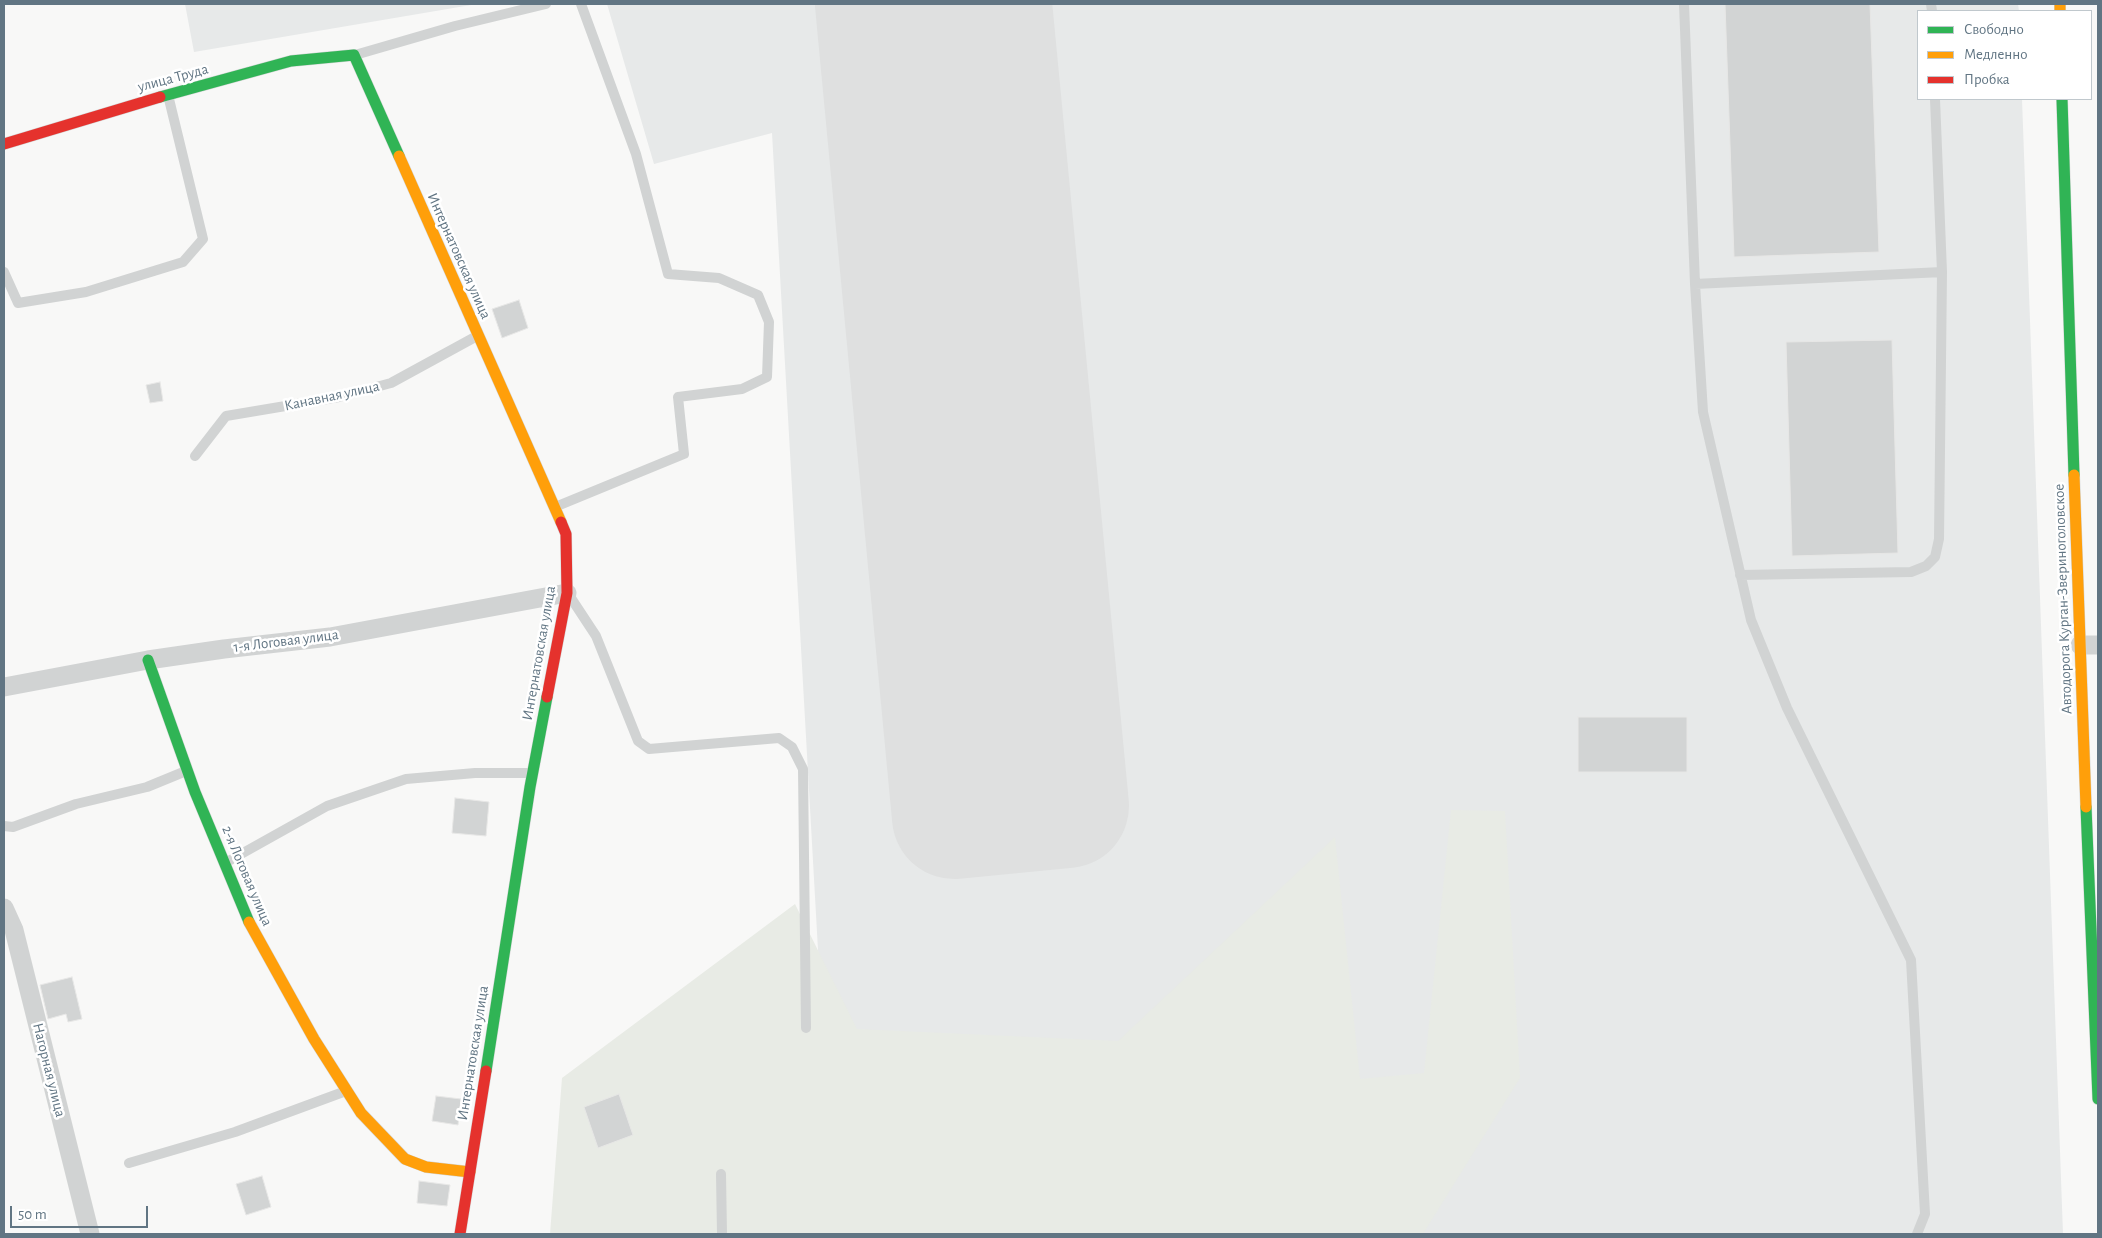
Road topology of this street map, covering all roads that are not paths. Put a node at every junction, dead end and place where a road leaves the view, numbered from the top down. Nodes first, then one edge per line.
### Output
1 (546, 4) edge
2 (581, 4) edge
3 (1684, 4) edge
4 (354, 55) junction
5 (168, 95) junction
6 (1935, 100) edge
7 (2062, 100) edge
8 (4, 144) edge
9 (4, 272) edge
10 (1942, 272) junction
11 (1695, 284) junction
12 (478, 336) junction
13 (195, 456) dead end
14 (554, 507) junction
15 (1740, 575) junction
16 (567, 593) junction
17 (2089, 645) edge
18 (148, 660) junction
19 (4, 686) edge
20 (188, 770) junction
21 (533, 773) junction
22 (4, 826) edge
23 (224, 863) junction
24 (4, 908) edge
25 (806, 1028) dead end
26 (347, 1090) junction
27 (2098, 1098) edge
28 (129, 1163) dead end
29 (470, 1172) junction
30 (722, 1174) dead end
31 (90, 1234) edge
32 (460, 1234) edge
33 (722, 1234) edge
34 (1917, 1234) edge

1 - 4 lane
2 - 14 lane
3 - 11 lane
4 - 5 street, улица Труда
4 - 12 street, Интернатовская улица
5 - 8 street, улица Труда
5 - 9 lane
6 - 10 lane
7 - 17 street, Автодорога Курган-Звериноголовское
10 - 11 lane
10 - 15 lane
11 - 15 lane
12 - 13 lane, Канавная улица
12 - 14 street, Интернатовская улица
14 - 16 street, Интернатовская улица
15 - 34 lane
16 - 18 street, 1-я Логовая улица
16 - 21 street, Интернатовская улица
16 - 25 lane
17 - 27 street, Автодорога Курган-Звериноголовское
18 - 19 street, 1-я Логовая улица
18 - 20 street, 2-я Логовая улица
20 - 22 lane
20 - 23 street, 2-я Логовая улица
21 - 23 lane
21 - 29 street, Интернатовская улица
23 - 26 street, 2-я Логовая улица
24 - 31 street, Нагорная улица
26 - 28 lane
26 - 29 street, 2-я Логовая улица
29 - 32 street, Интернатовская улица
30 - 33 lane

